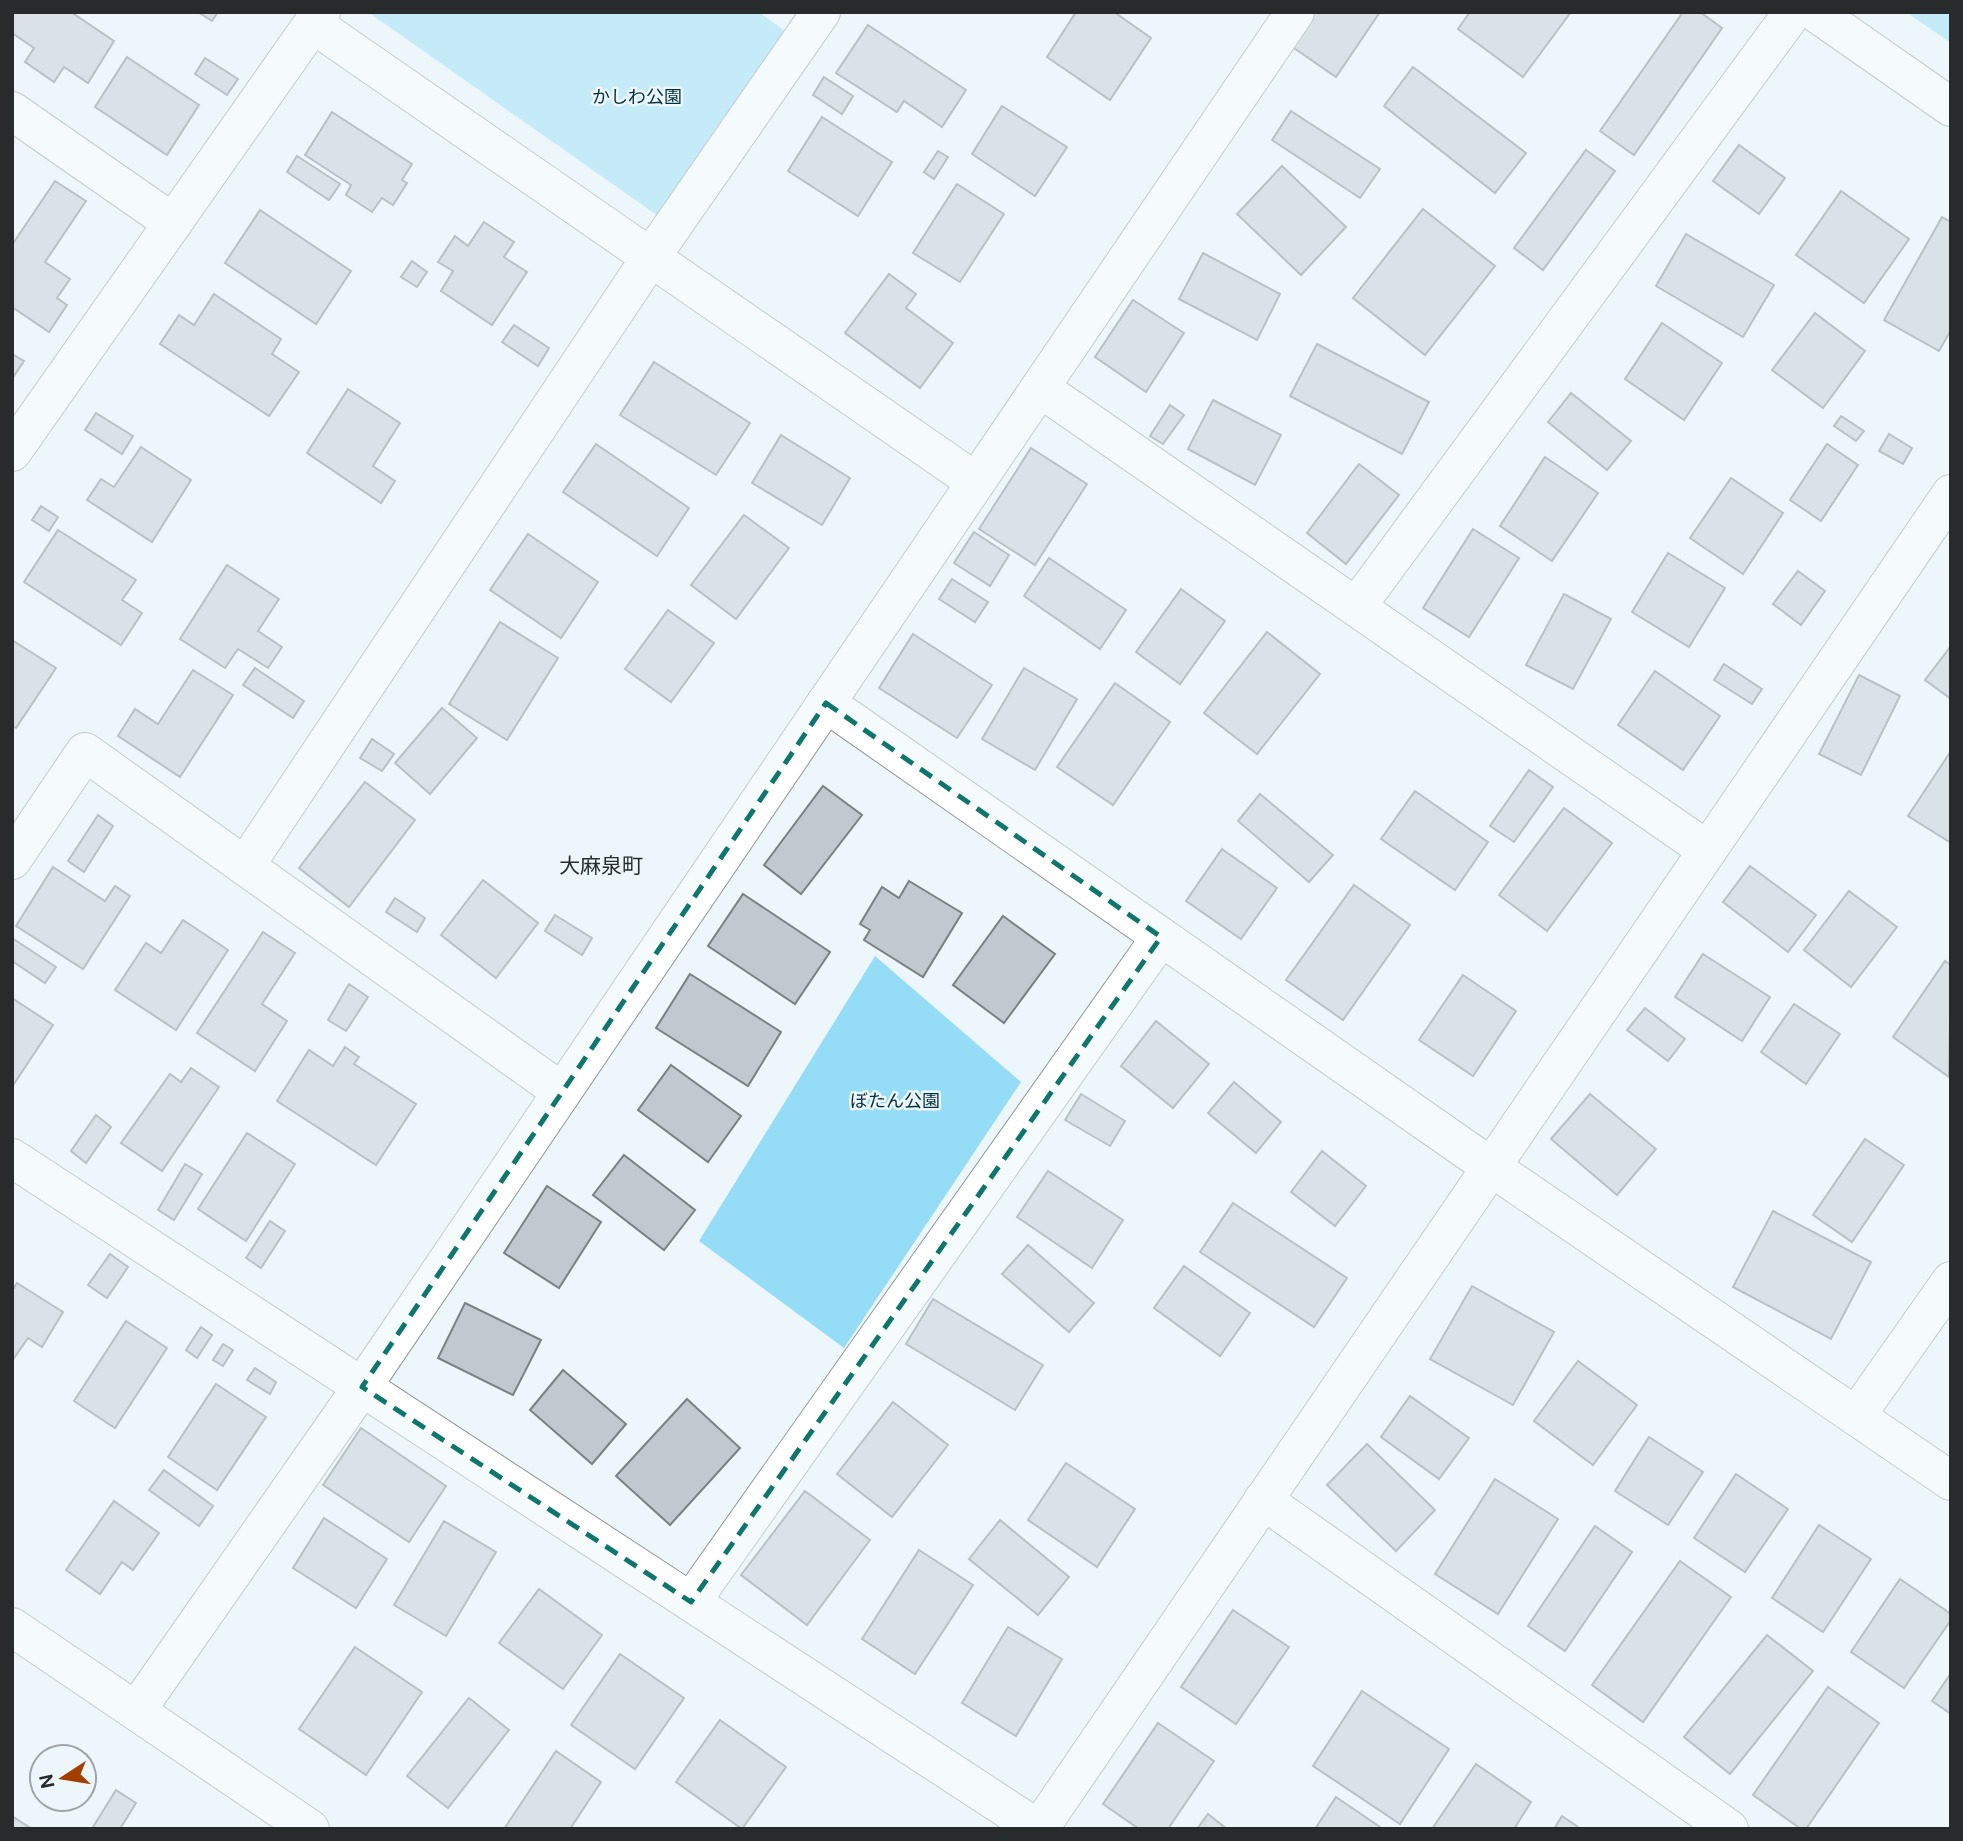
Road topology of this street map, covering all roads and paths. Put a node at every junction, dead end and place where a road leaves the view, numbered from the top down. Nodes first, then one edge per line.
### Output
1 (821, 12) edge
2 (1295, 12) edge
3 (1793, 12) edge
4 (1815, 12) edge
5 (317, 18) edge
6 (1951, 107) edge
7 (12, 111) edge
8 (173, 223) junction
9 (651, 257) junction
10 (1040, 387) junction
11 (12, 452) edge
12 (976, 481) junction
13 (1951, 494) edge
14 (1357, 606) junction
15 (826, 703) junction
16 (1707, 850) junction
17 (12, 860) edge
18 (245, 866) junction
19 (1161, 937) junction
20 (562, 1092) junction
21 (12, 1158) edge
22 (1491, 1167) junction
23 (1951, 1281) edge
24 (362, 1387) junction
25 (1856, 1416) junction
26 (1951, 1481) edge
27 (1263, 1500) junction
28 (691, 1602) junction
29 (12, 1627) edge
30 (136, 1711) junction
31 (1050, 1825) edge
32 (310, 1829) edge
33 (1729, 1829) edge

1 - 9 street
2 - 10 street
3 - 14 street
4 - 6 street
5 - 8 street
5 - 9 street
7 - 8 street
8 - 11 street
9 - 12 street
9 - 18 street
10 - 12 street
10 - 14 street
12 - 15 street
13 - 16 street
14 - 16 street
15 - 19 street
15 - 20 street
16 - 22 street
17 - 18 street
18 - 20 street
19 - 22 street
19 - 28 street
20 - 24 street
21 - 24 street
22 - 25 street
22 - 27 street
23 - 25 street
24 - 28 street
24 - 30 street
25 - 26 street
27 - 31 street
27 - 33 street
28 - 31 street
29 - 30 street
30 - 32 street

